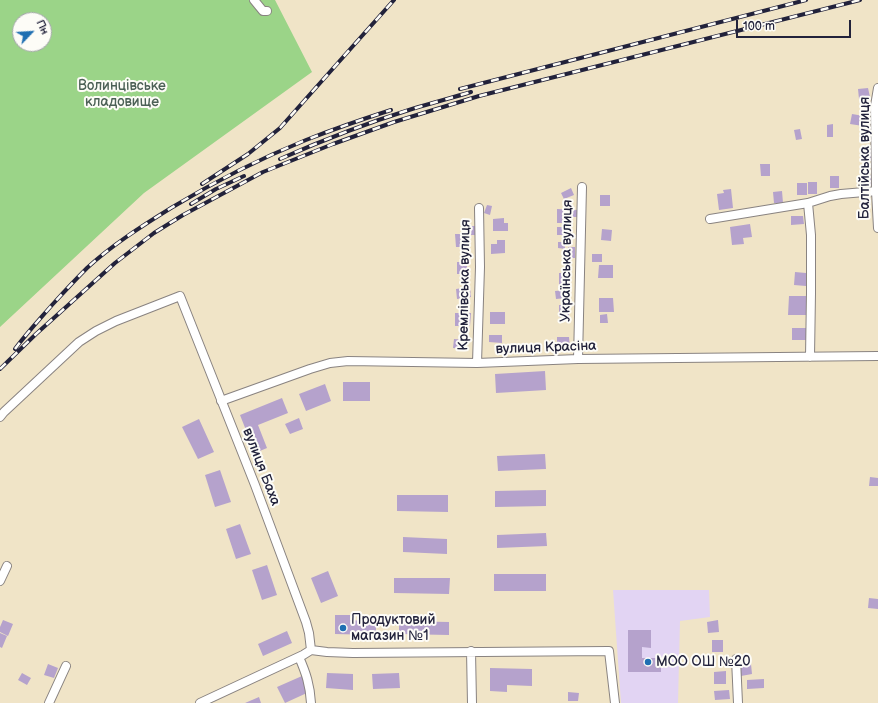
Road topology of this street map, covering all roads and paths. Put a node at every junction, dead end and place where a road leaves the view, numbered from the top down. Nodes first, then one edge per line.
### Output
1 (254, 0) edge
2 (267, 11) dead end
3 (878, 88) edge
4 (582, 187) dead end
5 (876, 191) junction
6 (808, 203) junction
7 (479, 208) dead end
8 (710, 218) dead end
9 (878, 228) edge
10 (878, 356) edge
11 (810, 357) junction
12 (578, 359) junction
13 (477, 363) junction
14 (221, 401) junction
15 (0, 417) edge
16 (7, 566) dead end
17 (0, 581) edge
18 (311, 650) junction
19 (471, 651) junction
20 (299, 657) junction
21 (736, 659) dead end
22 (66, 666) dead end
23 (49, 703) edge
24 (200, 703) edge
25 (311, 703) edge
26 (472, 703) edge
27 (615, 703) edge
28 (738, 703) edge

1 - 2 street
3 - 5 street, Балтійська вулиця
4 - 12 street, Українська вулиця
5 - 6 street
5 - 9 street, Балтійська вулиця
6 - 8 street
6 - 11 street
7 - 13 street, Кремлівська вулиця
10 - 11 street, вулиця Красіна
11 - 12 street, вулиця Красіна
12 - 13 street, вулиця Красіна
13 - 14 street, вулиця Красіна
14 - 15 street, вулиця Баха
14 - 18 street, вулиця Баха
16 - 17 street
18 - 19 street
18 - 20 street
19 - 26 street
19 - 27 street
20 - 24 street
20 - 25 street
21 - 28 street
22 - 23 street

